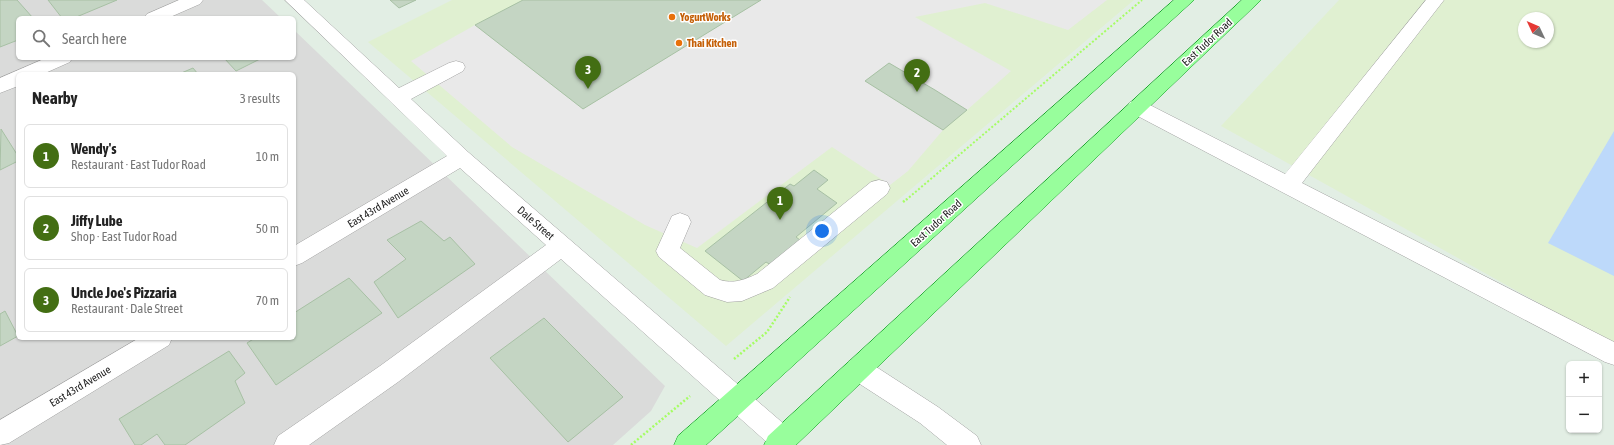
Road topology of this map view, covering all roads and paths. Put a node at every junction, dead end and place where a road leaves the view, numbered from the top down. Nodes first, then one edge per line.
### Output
1 (194, 0) edge
2 (294, 0) edge
3 (1142, 0) edge
4 (1185, 0) edge
5 (1252, 0) edge
6 (1435, 0) edge
7 (158, 16) edge
8 (58, 60) edge
9 (456, 67) dead end
10 (31, 72) edge
11 (16, 79) edge
12 (0, 86) edge
13 (398, 97) junction
14 (1137, 107) junction
15 (461, 157) junction
16 (1288, 185) junction
17 (879, 188) dead end
18 (898, 206) dead end
19 (680, 222) dead end
20 (562, 246) junction
21 (296, 256) edge
22 (796, 292) dead end
23 (157, 340) edge
24 (1614, 354) edge
25 (858, 368) junction
26 (711, 378) junction
27 (736, 401) junction
28 (0, 434) edge
29 (780, 442) edge
30 (287, 445) edge
31 (631, 445) edge
32 (687, 445) edge
33 (968, 445) edge

1 - 7 street
2 - 13 street, Dale Street
3 - 18 path
4 - 27 main road, East Tudor Road
5 - 14 main road, East Tudor Road
6 - 16 street
8 - 10 street
9 - 13 street
11 - 12 street
13 - 15 street, Dale Street
14 - 16 street
14 - 25 main road, East Tudor Road
15 - 20 street, Dale Street
15 - 21 street, East 43rd Avenue
16 - 24 street
17 - 19 street
20 - 26 street, Dale Street
20 - 30 street
22 - 26 path
23 - 28 street, East 43rd Avenue
25 - 29 main road, East Tudor Road
25 - 33 street
26 - 27 street, Dale Street
26 - 31 path
27 - 29 street, Dale Street
27 - 32 main road, East Tudor Road

